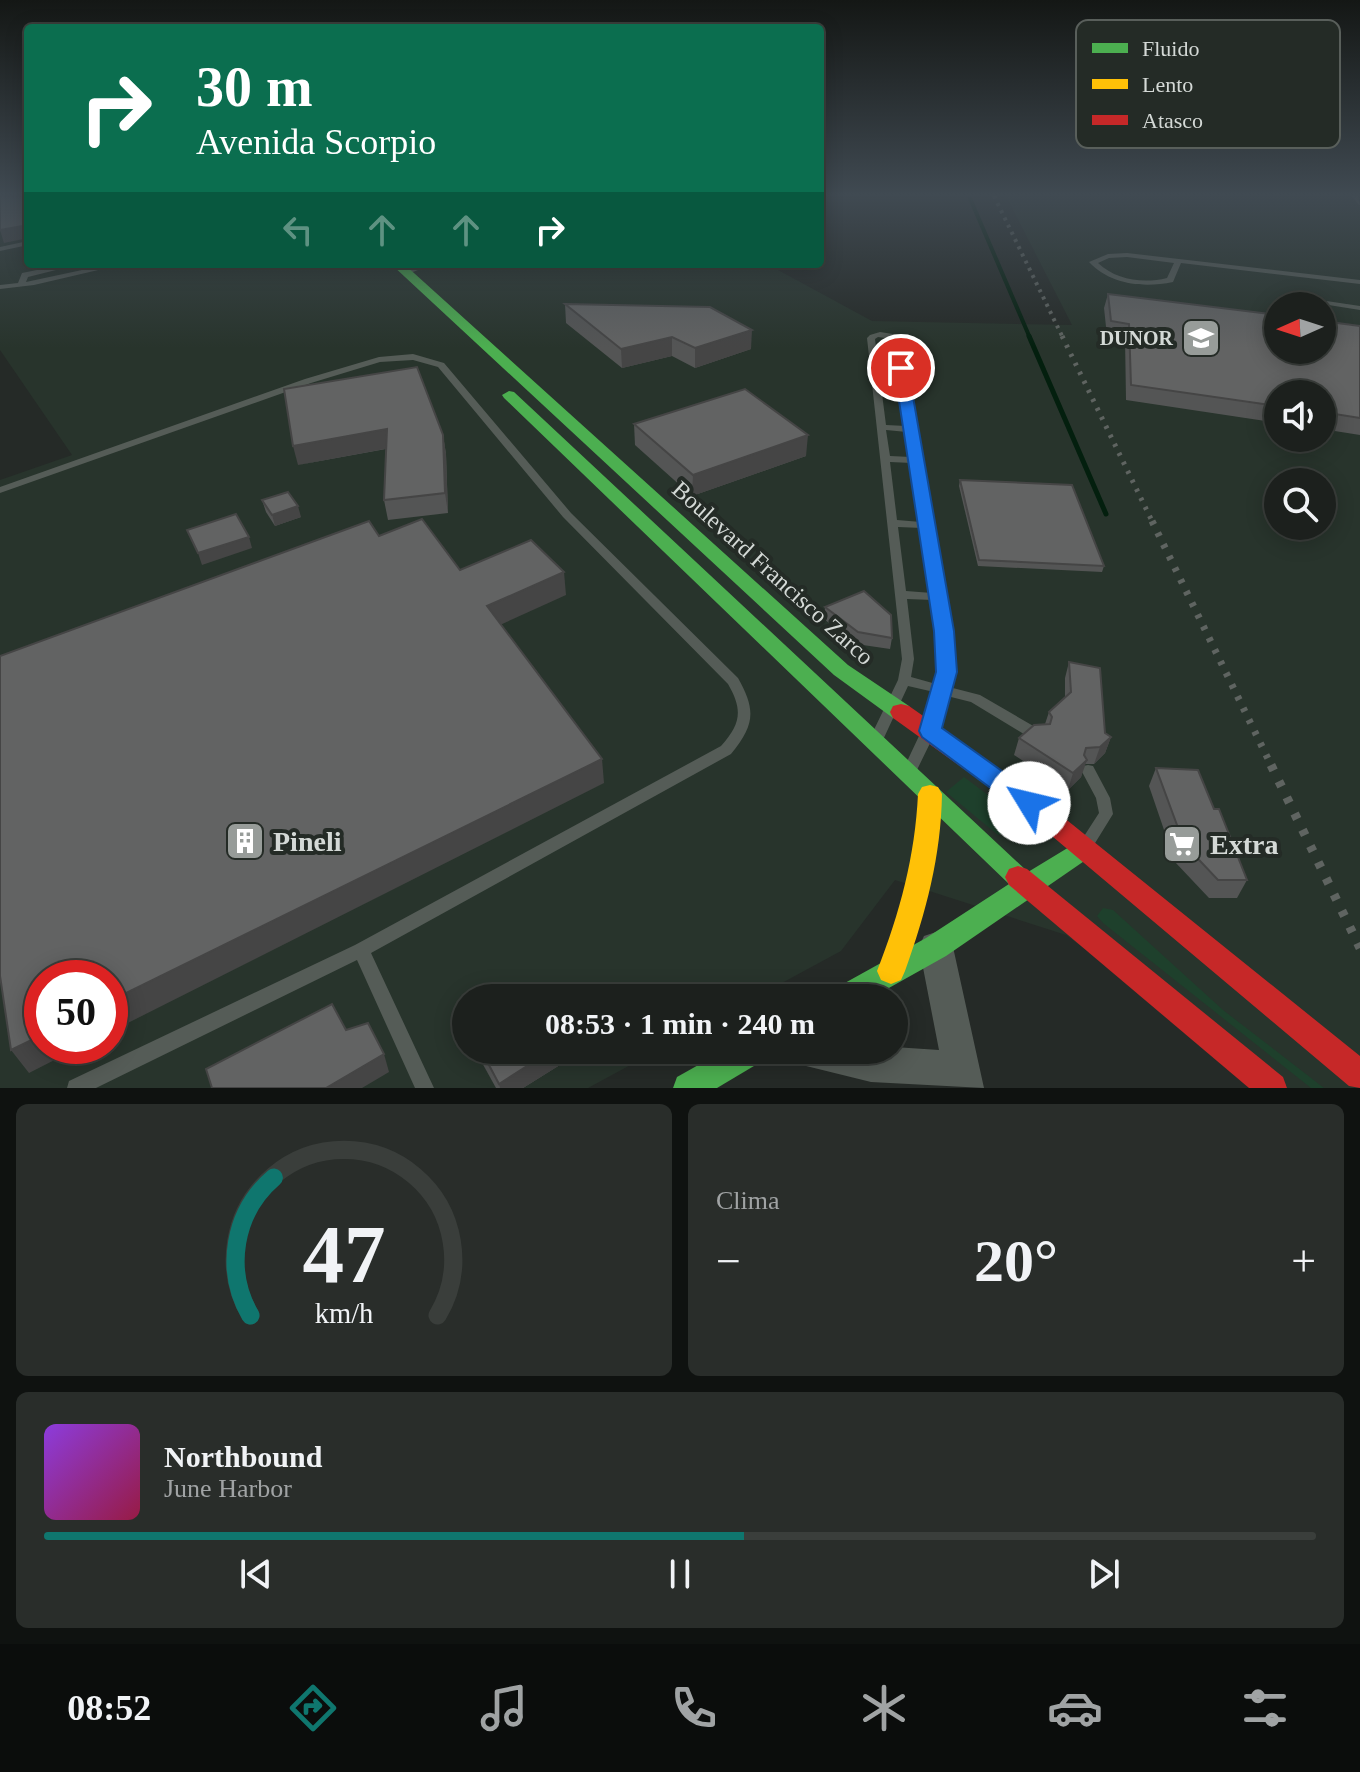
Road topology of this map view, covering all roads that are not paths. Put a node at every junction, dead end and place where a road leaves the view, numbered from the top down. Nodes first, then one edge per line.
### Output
1 (1178, 261) junction
2 (57, 268) edge
3 (101, 268) edge
4 (403, 275) edge
5 (1360, 282) edge
6 (21, 285) junction
7 (0, 287) edge
8 (1336, 304) edge
9 (1360, 308) edge
10 (462, 349) dead end
11 (495, 382) dead end
12 (881, 427) junction
13 (575, 428) junction
14 (909, 429) junction
15 (551, 436) junction
16 (885, 459) junction
17 (914, 460) junction
18 (0, 490) edge
19 (893, 523) junction
20 (925, 525) junction
21 (902, 595) junction
22 (938, 597) junction
23 (904, 680) junction
24 (943, 688) junction
25 (893, 706) junction
26 (930, 731) junction
27 (1037, 735) edge
28 (875, 744) junction
29 (1088, 770) edge
30 (908, 774) junction
31 (930, 794) junction
32 (1084, 848) junction
33 (1030, 887) junction
34 (936, 947) junction
35 (361, 950) junction
36 (891, 971) junction
37 (868, 984) edge
38 (730, 1064) edge
39 (871, 1064) edge
40 (1360, 1076) edge
41 (963, 1079) edge
42 (76, 1088) edge
43 (425, 1088) edge
44 (688, 1088) edge
45 (1272, 1088) edge

1 - 1 lane
1 - 5 lane
2 - 6 lane
3 - 6 lane
4 - 10 main road, Boulevard Francisco Zarco
4 - 13 main road, Boulevard Francisco Zarco
6 - 7 lane
8 - 9 lane
11 - 15 main road, Boulevard Francisco Zarco
12 - 14 lane
12 - 14 lane
12 - 16 lane
13 - 15 main road
13 - 25 main road, Boulevard Francisco Zarco
14 - 17 lane
15 - 28 main road, Boulevard Francisco Zarco
16 - 17 lane
16 - 19 lane
17 - 20 lane
18 - 35 lane
19 - 20 lane
19 - 21 lane
20 - 22 lane
21 - 22 lane
21 - 23 lane
22 - 24 lane
23 - 24 lane
23 - 25 lane
24 - 26 lane
24 - 27 lane
25 - 26 main road, Boulevard Francisco Zarco
25 - 28 lane
26 - 30 lane
26 - 32 main road, Boulevard Francisco Zarco
28 - 30 main road, Boulevard Francisco Zarco
29 - 32 lane
30 - 31 main road, Boulevard Francisco Zarco
31 - 33 main road, Boulevard Francisco Zarco
31 - 36 main road
32 - 33 main road
32 - 40 main road, Boulevard Francisco Zarco
33 - 34 main road
33 - 45 main road, Boulevard Francisco Zarco
34 - 36 main road
34 - 41 street
35 - 42 lane
35 - 43 lane
36 - 37 main road
38 - 44 main road
39 - 41 street

